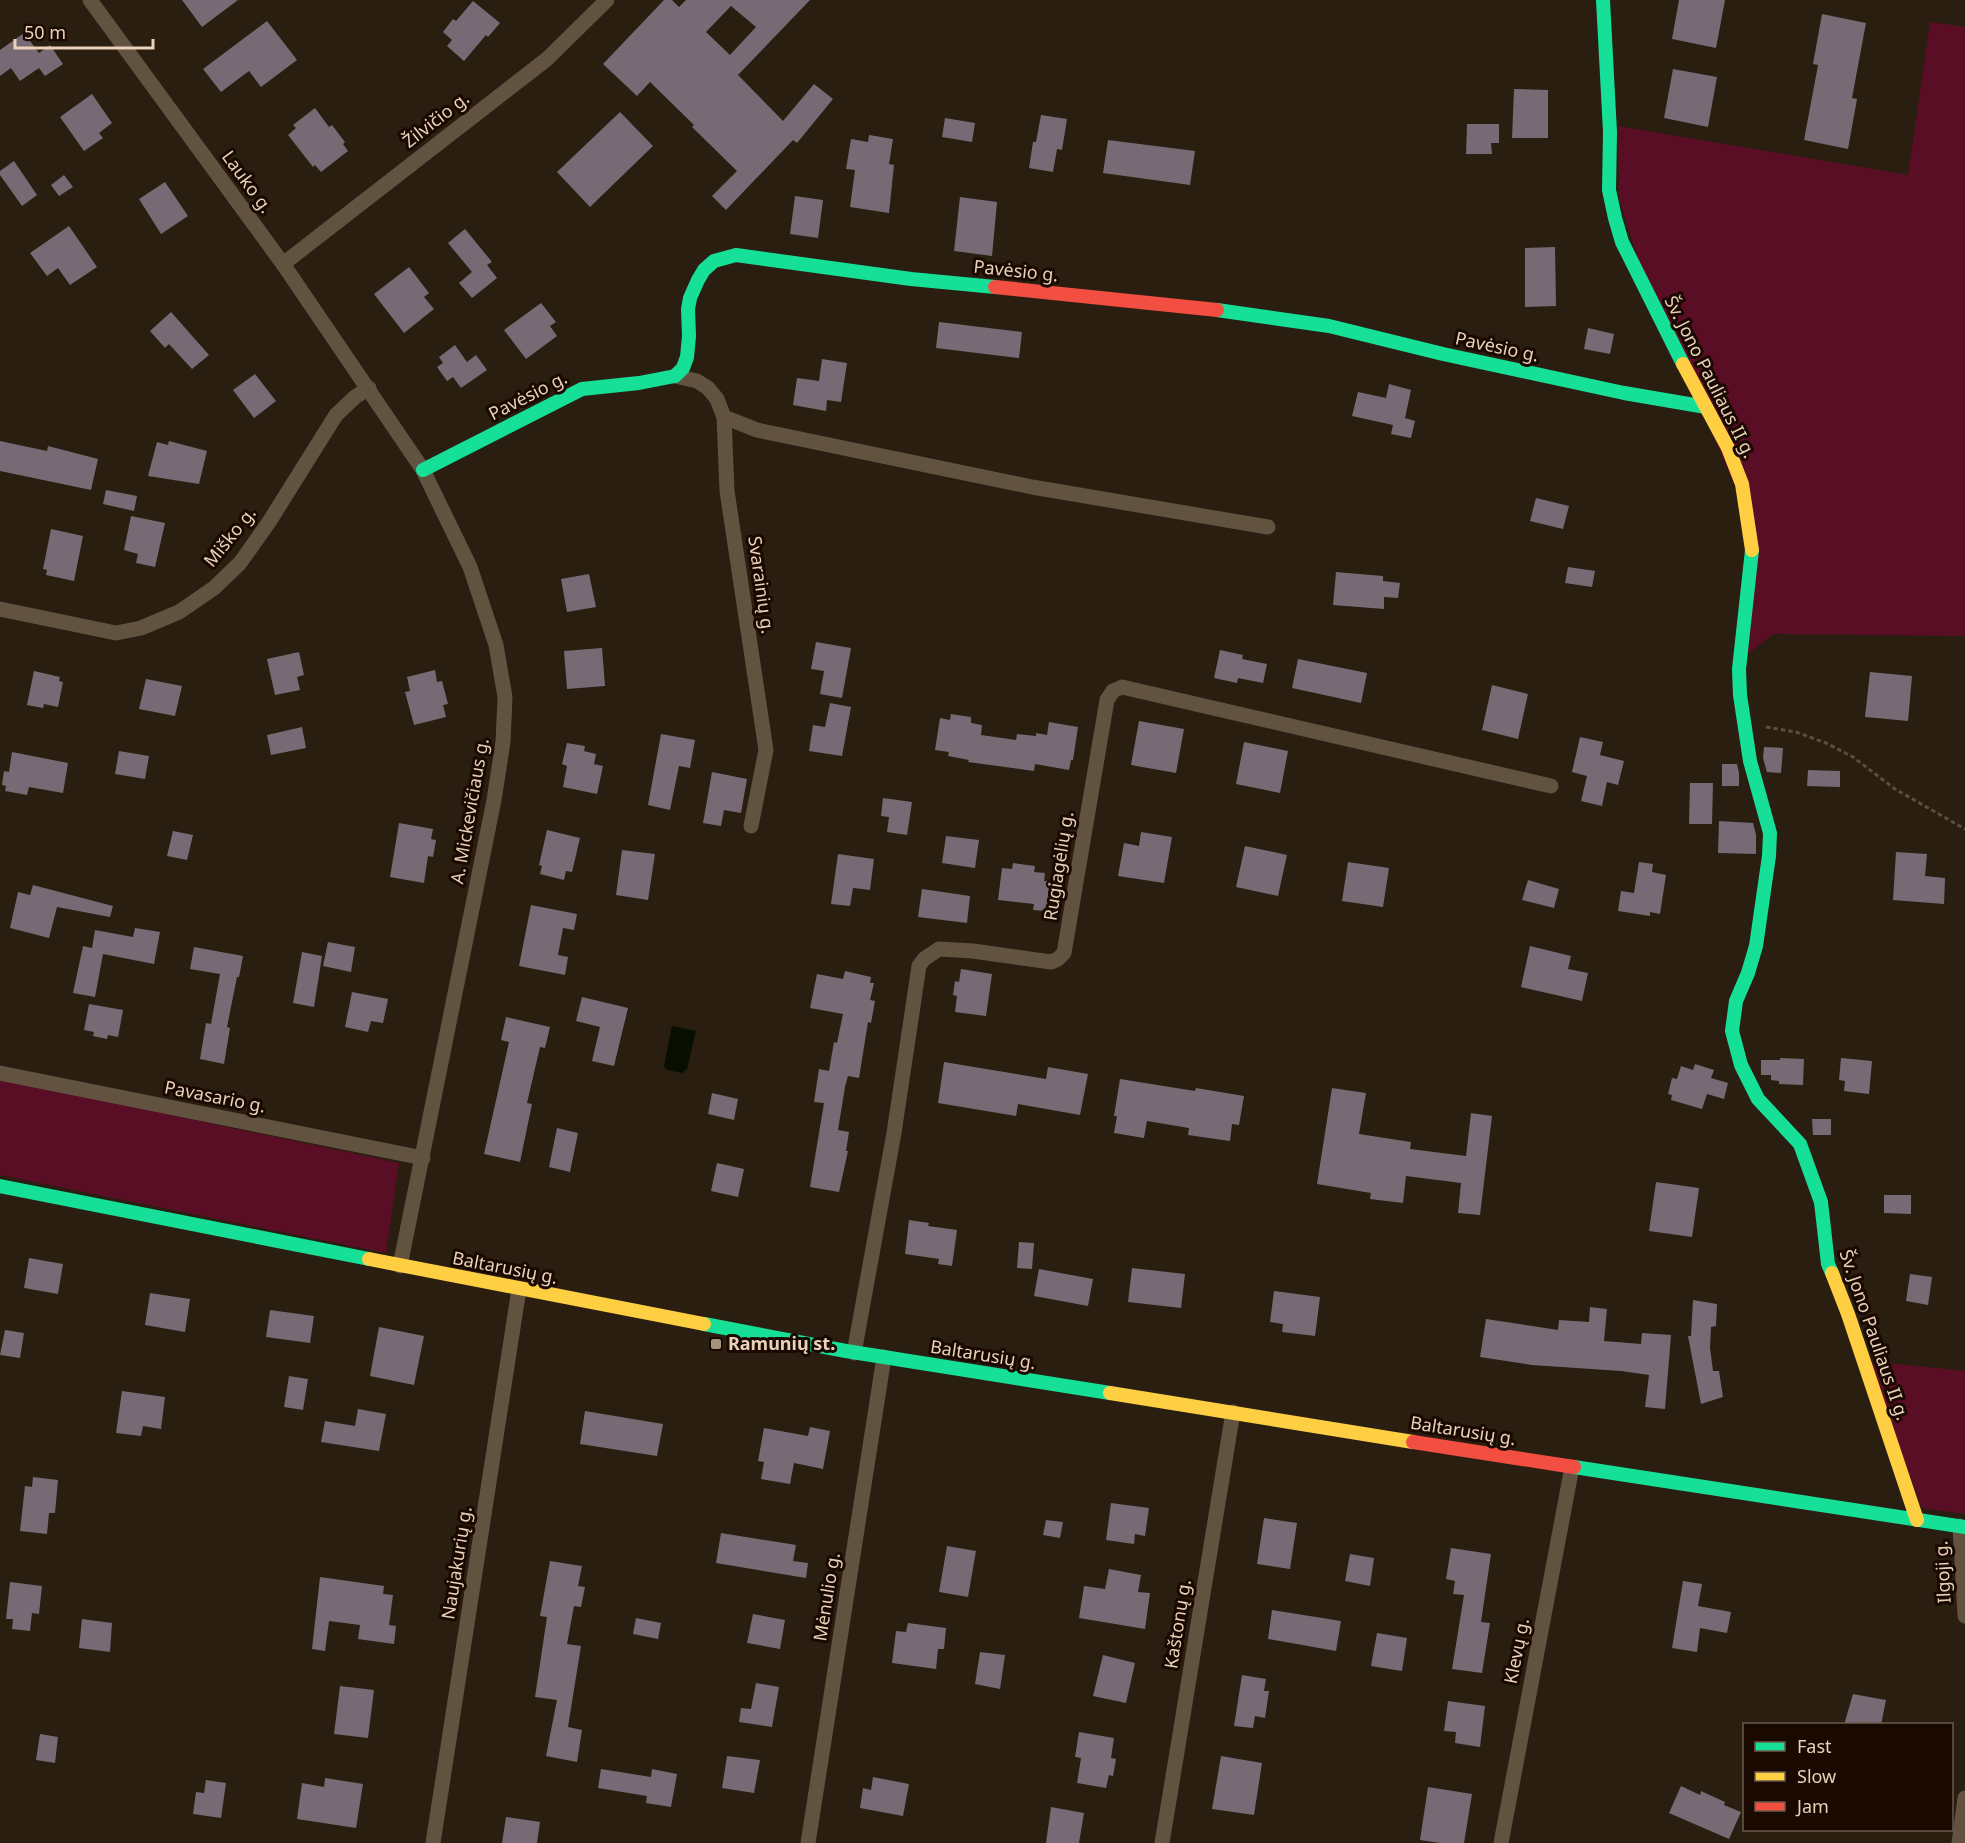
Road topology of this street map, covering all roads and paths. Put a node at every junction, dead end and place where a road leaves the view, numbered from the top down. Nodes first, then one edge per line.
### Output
1 (90, 0) edge
2 (607, 0) edge
3 (1604, 0) edge
4 (284, 264) junction
5 (675, 376) junction
6 (369, 388) junction
7 (1706, 407) junction
8 (724, 417) junction
9 (423, 470) junction
10 (1268, 527) dead end
11 (0, 609) edge
12 (1744, 723) junction
13 (1551, 786) dead end
14 (751, 826) dead end
15 (1965, 829) edge
16 (0, 1073) edge
17 (423, 1158) junction
18 (0, 1186) edge
19 (400, 1266) junction
20 (519, 1290) junction
21 (854, 1353) junction
22 (884, 1357) junction
23 (1233, 1412) junction
24 (1572, 1467) junction
25 (1917, 1520) junction
26 (1962, 1527) edge
27 (1965, 1616) edge
28 (1965, 1798) edge
29 (433, 1843) edge
30 (808, 1843) edge
31 (1162, 1843) edge
32 (1501, 1843) edge
33 (1959, 1843) edge

1 - 4 street, Lauko g.
2 - 4 street, Žilvičio g.
3 - 7 street, Šv. Jono Pauliaus II g.
4 - 6 street, Lauko g.
5 - 7 street, Pavėsio g.
5 - 8 street, Svarainių g.
5 - 9 street, Pavėsio g.
6 - 9 street, A. Mickevičiaus g.
6 - 11 street, Miško g.
7 - 12 street, Šv. Jono Pauliaus II g.
8 - 10 street
8 - 14 street, Svarainių g.
9 - 17 street, A. Mickevičiaus g.
12 - 15 path
12 - 25 street, Šv. Jono Pauliaus II g.
13 - 21 street, Rugiagėlių g.
16 - 17 street, Pavasario g.
17 - 19 street, A. Mickevičiaus g.
18 - 19 street, Baltarusių g.
19 - 20 street, Baltarusių g.
20 - 21 street, Baltarusių g.
20 - 29 street, Naujakurių g.
21 - 22 street, Baltarusių g.
22 - 23 street, Baltarusių g.
22 - 30 street, Mėnulio g.
23 - 24 street, Baltarusių g.
23 - 31 street, Kaštonų g.
24 - 25 street, Baltarusių g.
24 - 32 street, Klevų g.
25 - 26 street, Baltarusių g.
26 - 27 street, Ilgoji g.
28 - 33 street

